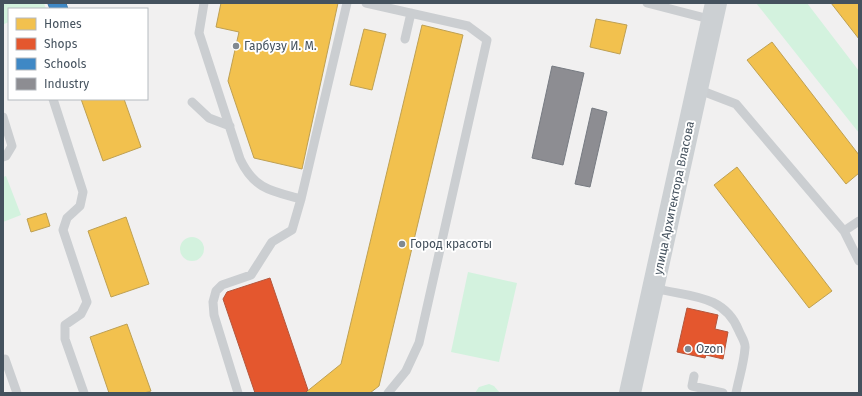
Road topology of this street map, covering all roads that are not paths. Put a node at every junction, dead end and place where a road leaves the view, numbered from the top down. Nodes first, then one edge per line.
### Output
1 (204, 3) edge
2 (347, 3) edge
3 (366, 3) edge
4 (647, 3) edge
5 (715, 12) edge
6 (411, 13) junction
7 (405, 39) dead end
8 (697, 89) junction
9 (53, 100) edge
10 (192, 102) dead end
11 (3, 117) edge
12 (230, 126) junction
13 (3, 157) edge
14 (301, 199) junction
15 (859, 221) edge
16 (844, 231) junction
17 (859, 261) edge
18 (654, 288) junction
19 (3, 360) edge
20 (694, 376) dead end
21 (17, 393) edge
22 (84, 393) edge
23 (238, 393) edge
24 (388, 393) edge
25 (630, 393) edge
26 (723, 393) edge
27 (736, 393) edge

1 - 12 lane
2 - 14 lane
3 - 6 lane
4 - 5 lane
5 - 8 street, улица Архитектора Власова
6 - 7 lane
6 - 24 lane
8 - 16 lane
8 - 18 street, улица Архитектора Власова
9 - 22 lane
10 - 12 lane
11 - 13 lane
12 - 14 lane
14 - 23 lane
15 - 16 lane
16 - 17 lane
18 - 25 street, улица Архитектора Власова
18 - 27 lane
19 - 21 lane
20 - 26 lane

